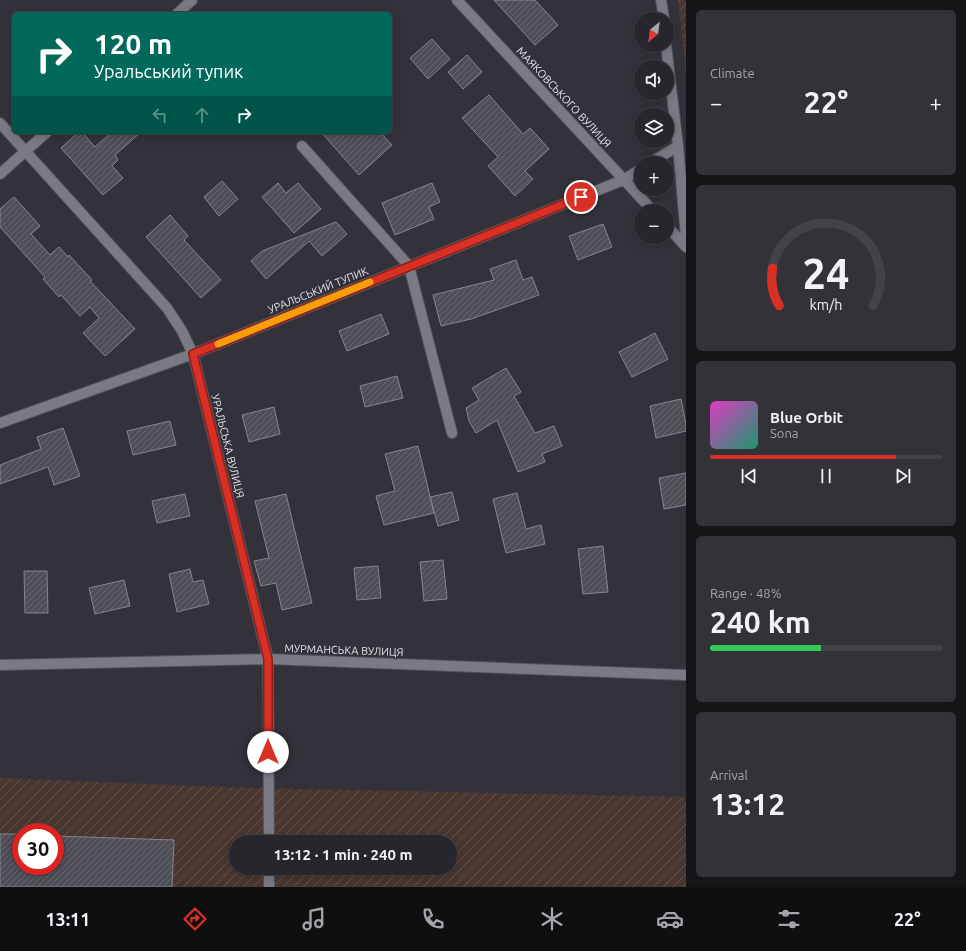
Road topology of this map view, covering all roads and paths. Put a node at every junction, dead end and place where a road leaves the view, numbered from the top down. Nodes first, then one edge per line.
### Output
1 (457, 0) edge
2 (661, 0) edge
3 (187, 2) edge
4 (179, 12) edge
5 (663, 12) edge
6 (667, 52) edge
7 (0, 123) edge
8 (45, 134) edge
9 (302, 146) dead end
10 (678, 146) junction
11 (25, 152) junction
12 (662, 156) edge
13 (0, 174) edge
14 (634, 174) edge
15 (624, 180) junction
16 (646, 204) edge
17 (674, 234) edge
18 (686, 237) edge
19 (686, 247) edge
20 (409, 266) junction
21 (193, 354) junction
22 (0, 423) edge
23 (452, 433) dead end
24 (268, 659) junction
25 (0, 665) edge
26 (686, 675) edge
27 (269, 835) edge
28 (269, 875) edge
29 (269, 887) edge

1 - 15 street, МАЯКОВСЬКОГО ВУЛИЦЯ
2 - 5 street
3 - 4 street
6 - 10 street
7 - 11 street, УРАЛЬСЬКА ВУЛИЦЯ
8 - 11 street
9 - 20 street
10 - 12 street
10 - 18 street
11 - 13 street
11 - 21 street, УРАЛЬСЬКА ВУЛИЦЯ
14 - 15 street, УРАЛЬСЬКИЙ ТУПИК
15 - 16 street, МАЯКОВСЬКОГО ВУЛИЦЯ
15 - 20 street, УРАЛЬСЬКИЙ ТУПИК
17 - 19 street
20 - 21 street, УРАЛЬСЬКИЙ ТУПИК
20 - 23 street
21 - 22 street, УРАЛЬСЬКИЙ ТУПИК
21 - 24 street, УРАЛЬСЬКА ВУЛИЦЯ
24 - 25 street, МУРМАНСЬКА ВУЛИЦЯ
24 - 26 street, МУРМАНСЬКА ВУЛИЦЯ
24 - 27 street, УРАЛЬСЬКА ВУЛИЦЯ
28 - 29 street

